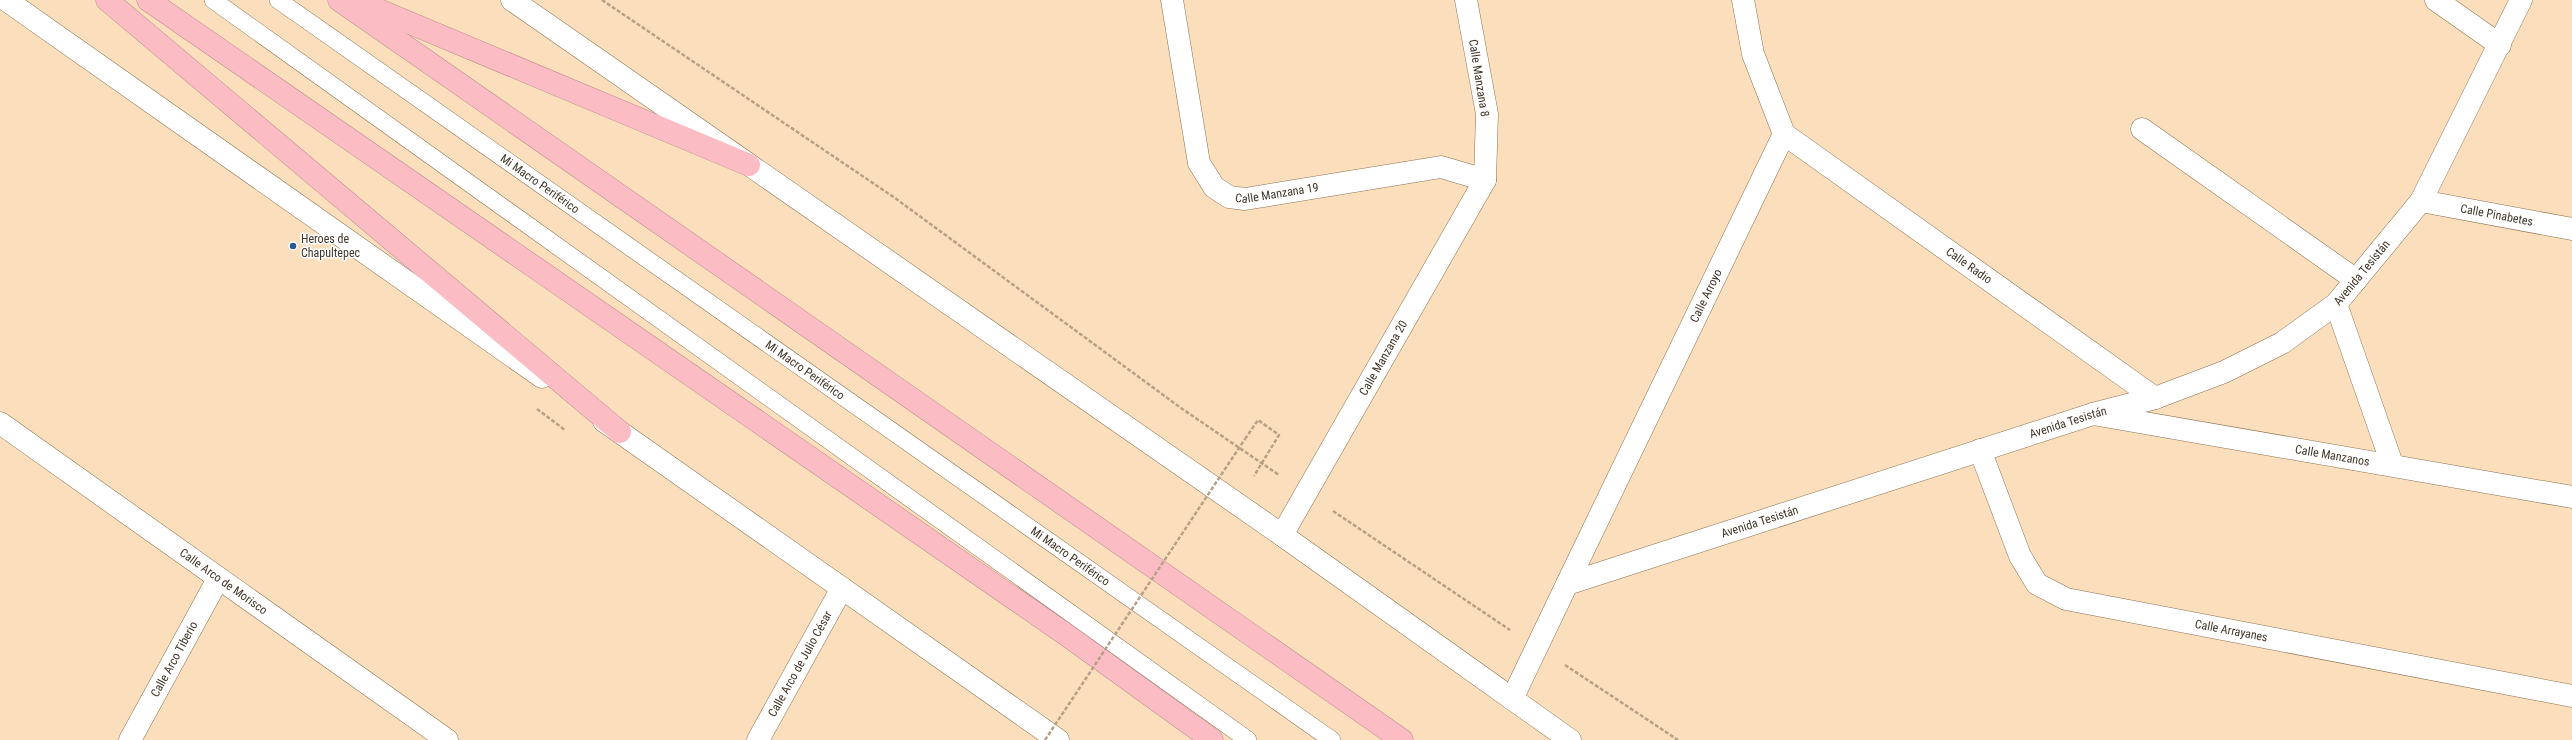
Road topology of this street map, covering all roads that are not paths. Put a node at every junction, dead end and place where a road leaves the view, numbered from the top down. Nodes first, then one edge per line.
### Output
1 (6, 0) edge
2 (107, 0) edge
3 (148, 0) edge
4 (213, 0) edge
5 (278, 0) edge
6 (339, 0) edge
7 (354, 0) edge
8 (512, 0) edge
9 (1172, 0) edge
10 (1466, 0) edge
11 (1743, 0) edge
12 (2436, 0) edge
13 (2521, 0) edge
14 (2500, 45) junction
15 (2142, 129) dead end
16 (1784, 134) junction
17 (749, 165) junction
18 (1485, 180) junction
19 (2421, 201) junction
20 (2572, 229) edge
21 (2356, 280) junction
22 (2336, 304) junction
23 (2155, 398) junction
24 (2093, 414) junction
25 (0, 423) edge
26 (620, 432) junction
27 (1980, 450) junction
28 (2392, 464) junction
29 (2572, 497) edge
30 (1282, 535) junction
31 (218, 579) junction
32 (1568, 584) junction
33 (842, 588) junction
34 (2572, 696) edge
35 (1512, 698) junction
36 (130, 740) edge
37 (447, 740) edge
38 (758, 740) edge
39 (1058, 740) edge
40 (1212, 740) edge
41 (1248, 740) edge
42 (1332, 740) edge
43 (1402, 740) edge
44 (1570, 740) edge

1 - 26 street
2 - 26 highway
3 - 40 highway
4 - 41 lane
5 - 42 lane, Mi Macro Periférico
6 - 43 highway
7 - 17 highway
8 - 17 street
9 - 18 street, Calle Manzana 19
10 - 18 street, Calle Manzana 8
11 - 16 street
12 - 14 street
13 - 14 street, Avenida Tesistán
14 - 19 street, Avenida Tesistán
15 - 21 street
16 - 23 street, Calle Radio
16 - 32 street, Calle Arroyo
17 - 30 street
18 - 30 street, Calle Manzana 20
19 - 20 street, Calle Pinabetes
19 - 21 street, Avenida Tesistán
21 - 22 street, Avenida Tesistán
22 - 23 street, Avenida Tesistán
22 - 28 street
23 - 24 street, Avenida Tesistán
24 - 27 street, Avenida Tesistán
24 - 28 street, Calle Manzanos
25 - 31 street, Calle Arco de Morisco
26 - 33 street
27 - 32 street, Avenida Tesistán
27 - 34 street, Calle Arrayanes
28 - 29 street, Calle Manzanos
30 - 35 street
31 - 36 street, Calle Arco Tiberio
31 - 37 street, Calle Arco de Morisco
32 - 35 street
33 - 38 street, Calle Arco de Julio César
33 - 39 street
35 - 44 street

